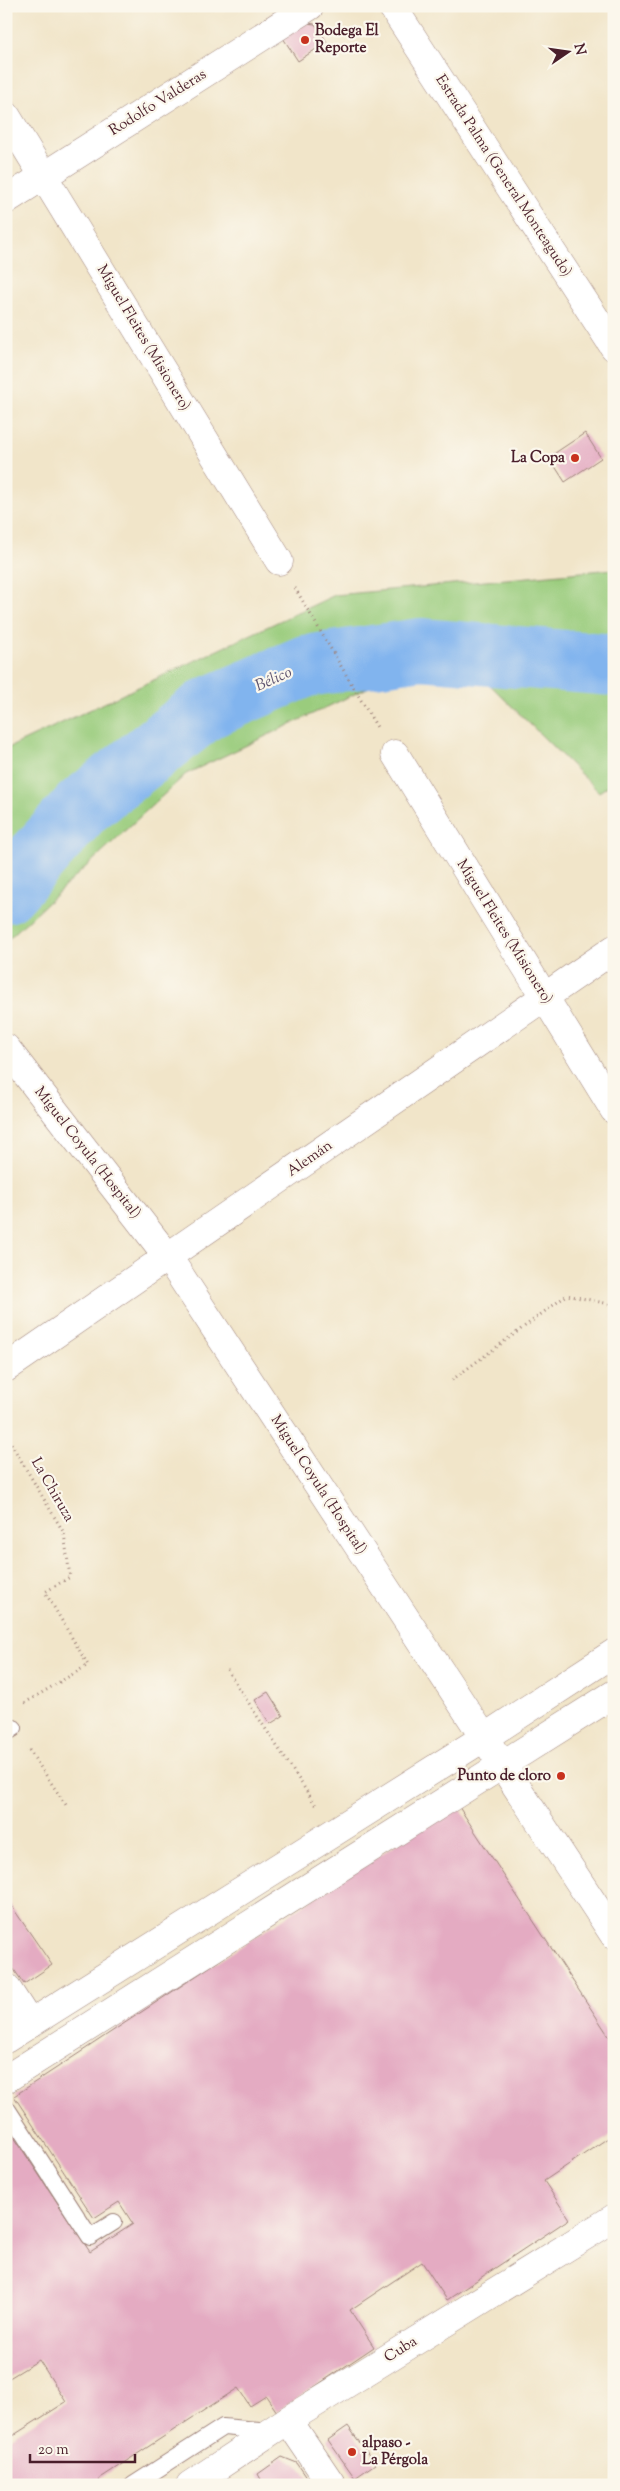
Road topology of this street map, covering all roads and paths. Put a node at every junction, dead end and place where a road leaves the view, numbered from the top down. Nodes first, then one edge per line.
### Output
1 (310, 6) edge
2 (392, 6) edge
3 (6, 115) edge
4 (44, 175) junction
5 (6, 200) edge
6 (614, 346) edge
7 (279, 561) joint
8 (364, 705) dead end
9 (395, 754) dead end
10 (614, 949) edge
11 (544, 997) junction
12 (6, 1048) edge
13 (614, 1110) edge
14 (168, 1257) junction
15 (614, 1305) edge
16 (6, 1368) edge
17 (452, 1380) dead end
18 (6, 1435) edge
19 (614, 1652) edge
20 (227, 1670) dead end
21 (614, 1694) edge
22 (10, 1730) edge
23 (485, 1737) junction
24 (503, 1766) junction
25 (68, 1808) dead end
26 (333, 1832) junction
27 (614, 1934) edge
28 (6, 1987) edge
29 (30, 2024) junction
30 (6, 2039) edge
31 (6, 2079) edge
32 (6, 2107) edge
33 (614, 2218) edge
34 (114, 2222) dead end
35 (280, 2426) junction
36 (133, 2485) edge
37 (190, 2485) edge
38 (332, 2485) edge

1 - 4 street, Rodolfo Valderas
2 - 6 street, Estrada Palma (General Monteagudo)
3 - 4 street, Miguel Fleites (Misionero)
4 - 5 street, Rodolfo Valderas
4 - 7 street, Miguel Fleites (Misionero)
7 - 8 path
9 - 11 street, Miguel Fleites (Misionero)
10 - 11 street, Alemán
11 - 13 street, Miguel Fleites (Misionero)
11 - 14 street, Alemán
12 - 14 street, Miguel Coyula (Hospital)
14 - 16 street, Alemán
14 - 23 street, Miguel Coyula (Hospital)
15 - 17 path
18 - 22 path, La Chiruza
19 - 23 street
20 - 26 path
21 - 24 street
22 - 25 path, La Chiruza
23 - 24 street, Miguel Coyula (Hospital)
23 - 26 street
24 - 27 street, Miguel Coyula (Hospital)
24 - 31 street
26 - 29 street
28 - 29 street
29 - 30 street
32 - 34 lane
33 - 35 street, Cuba
35 - 36 lane
35 - 37 street, Cuba
35 - 38 street

